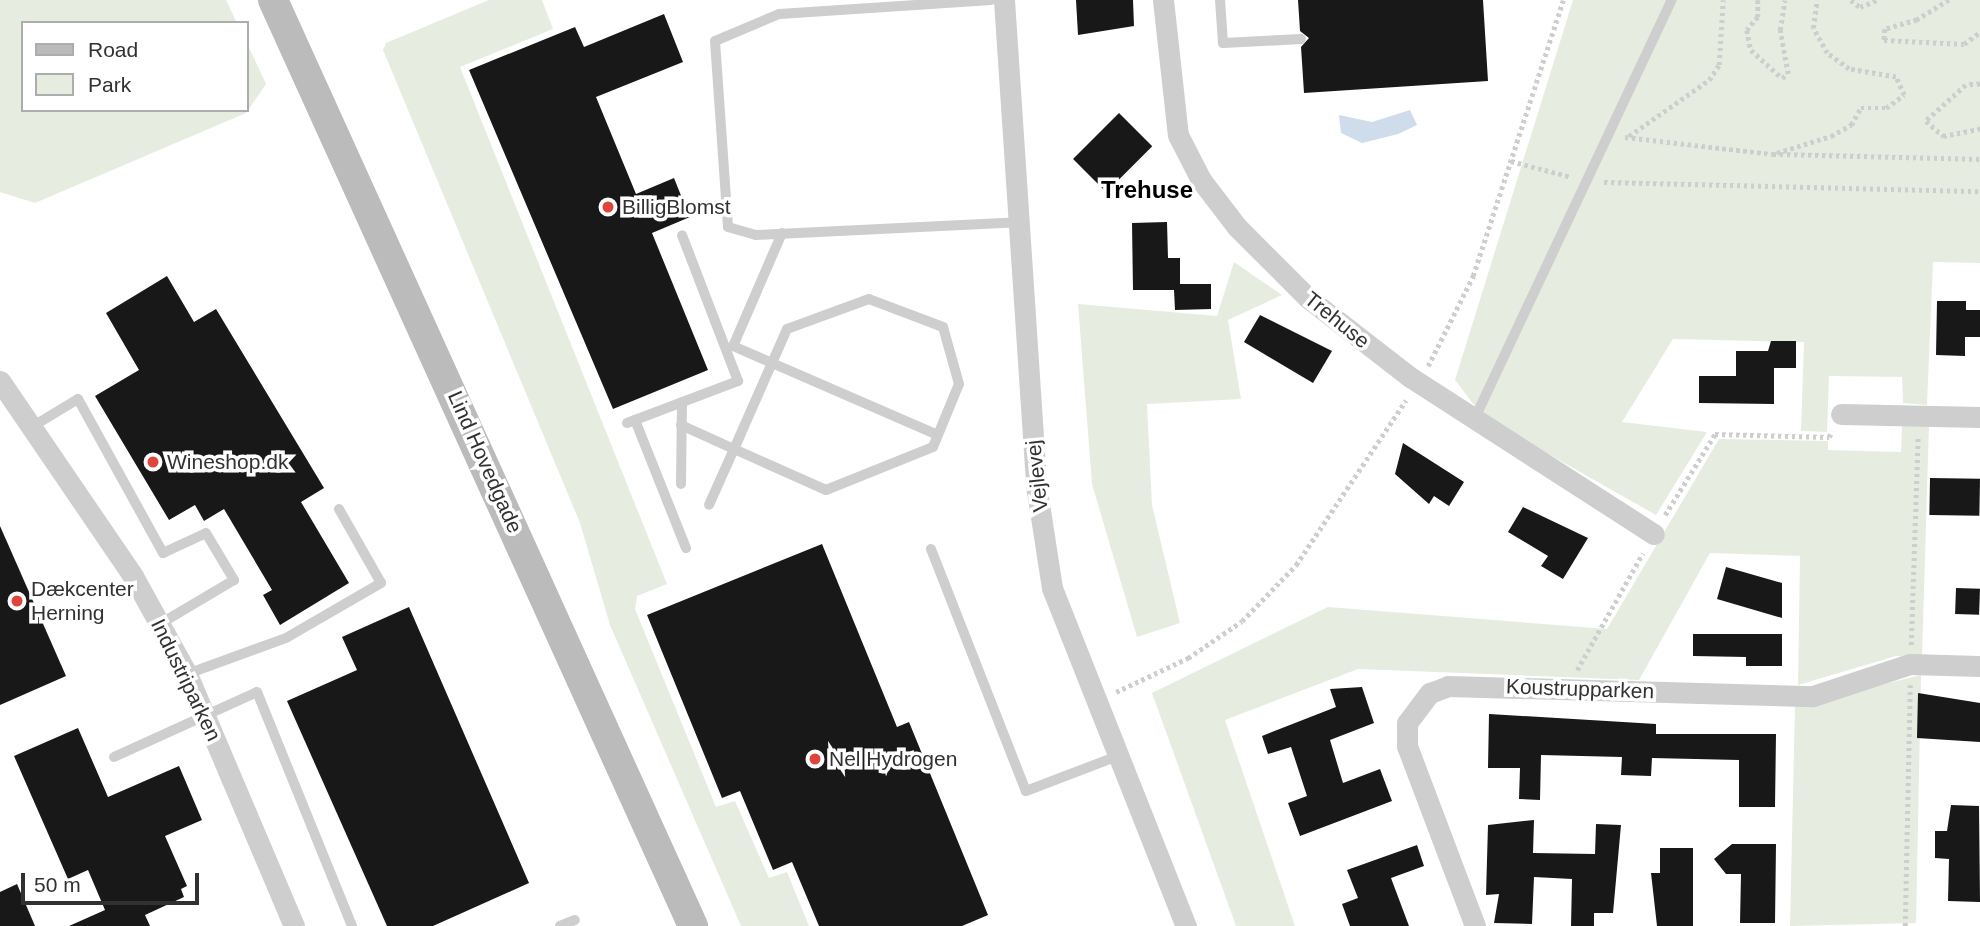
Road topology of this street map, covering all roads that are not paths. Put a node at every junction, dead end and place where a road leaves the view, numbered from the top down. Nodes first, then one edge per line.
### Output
1 (273, 0) edge
2 (991, 0) edge
3 (1004, 0) edge
4 (1163, 0) edge
5 (1220, 0) edge
6 (1672, 0) edge
7 (1301, 39) dead end
8 (1019, 222) junction
9 (782, 233) junction
10 (682, 235) dead end
11 (729, 347) junction
12 (772, 363) junction
13 (0, 381) edge
14 (682, 402) junction
15 (1841, 414) road end
16 (1980, 417) edge
17 (1474, 420) junction
18 (681, 425) junction
19 (30, 428) junction
20 (938, 435) junction
21 (734, 449) junction
22 (681, 484) dead end
23 (709, 505) dead end
24 (340, 509) dead end
25 (1654, 534) road end
26 (686, 548) dead end
27 (931, 549) dead end
28 (160, 624) junction
29 (1980, 666) edge
30 (187, 674) junction
31 (204, 714) junction
32 (114, 757) dead end
33 (1115, 757) junction
34 (575, 920) dead end
35 (293, 926) edge
36 (352, 926) edge
37 (561, 926) edge
38 (693, 926) edge
39 (1186, 926) edge
40 (1475, 926) edge

1 - 38 main road, Lind Hovedgade
2 - 9 lane
3 - 8 street, Vejlevej
4 - 17 street, Trehuse
5 - 7 lane
6 - 17 lane
8 - 9 lane
8 - 33 street, Vejlevej
9 - 11 lane
10 - 11 lane
11 - 12 lane
11 - 14 lane
12 - 20 lane
12 - 20 lane
12 - 21 lane
13 - 19 street, Industriparken
14 - 18 lane
14 - 26 lane
15 - 16 street
17 - 25 street, Trehuse
18 - 21 lane
18 - 22 lane
19 - 28 street, Industriparken
19 - 28 lane
20 - 21 lane
21 - 23 lane
24 - 30 lane
27 - 33 lane
28 - 30 street, Industriparken
29 - 40 street, Koustrupparken
30 - 31 street, Industriparken
31 - 32 lane
31 - 35 street, Industriparken
31 - 36 lane
33 - 39 street, Vejlevej
34 - 37 lane

